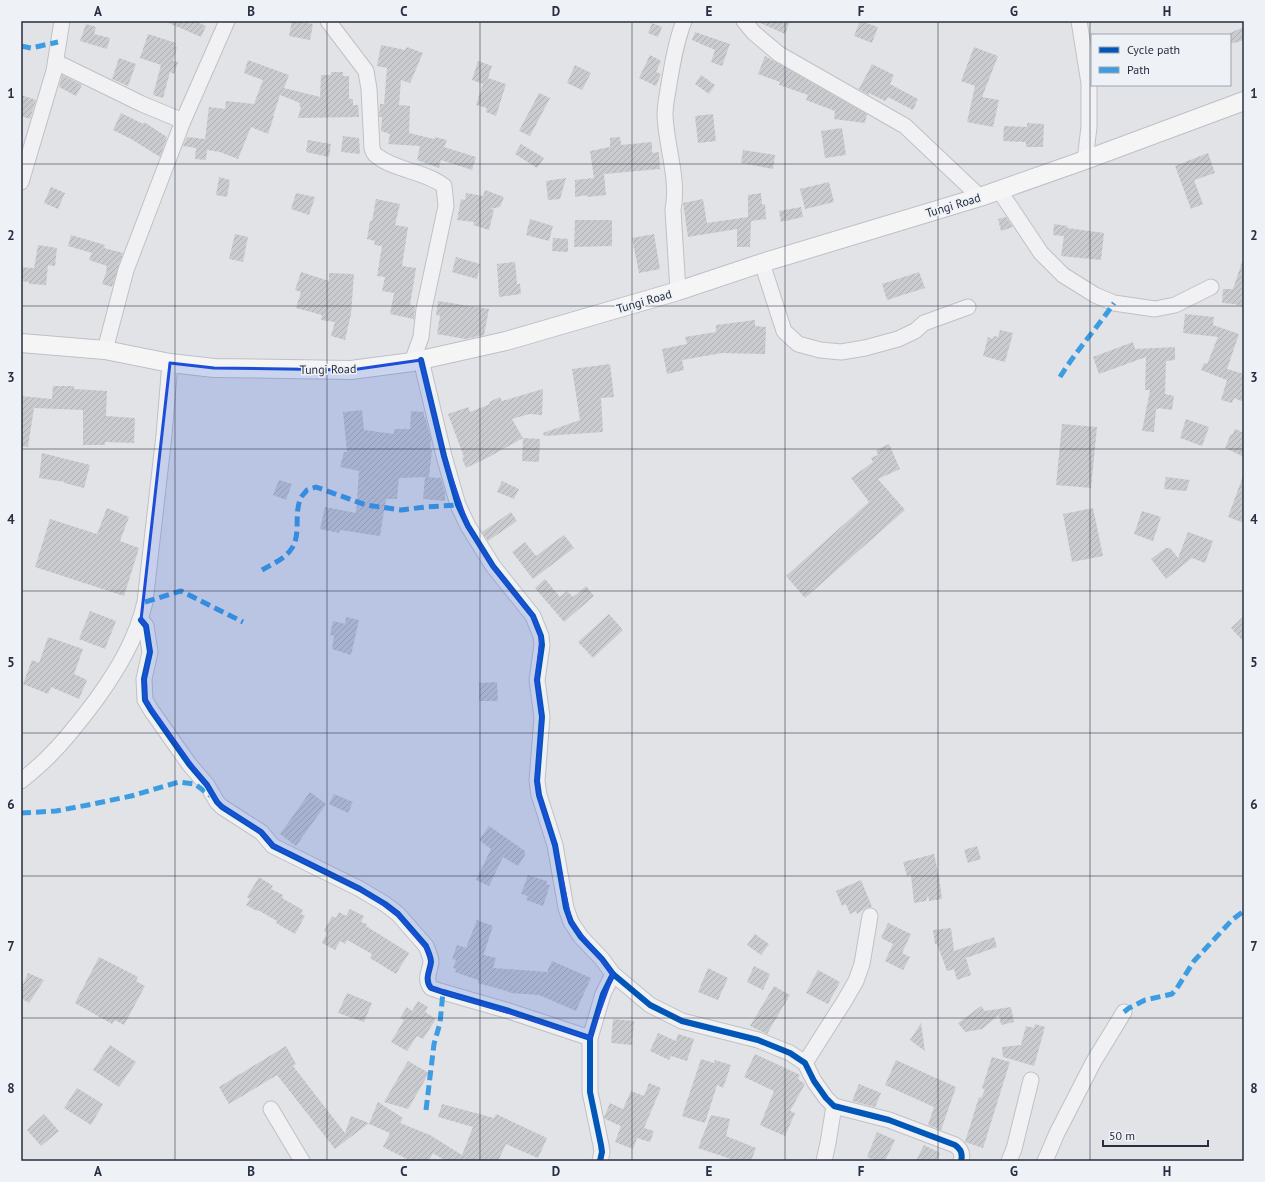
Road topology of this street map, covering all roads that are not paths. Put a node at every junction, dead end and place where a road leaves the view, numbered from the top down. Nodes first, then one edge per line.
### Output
1 (62, 21) edge
2 (227, 21) edge
3 (328, 21) edge
4 (684, 21) edge
5 (744, 21) edge
6 (1079, 21) edge
7 (56, 62) junction
8 (1244, 101) edge
9 (183, 121) junction
10 (1085, 160) junction
11 (21, 182) edge
12 (999, 190) junction
13 (980, 197) junction
14 (762, 264) junction
15 (1211, 287) dead end
16 (678, 291) junction
17 (968, 307) dead end
18 (21, 343) edge
19 (105, 350) junction
20 (417, 361) junction
21 (170, 363) junction
22 (141, 620) junction
23 (21, 781) edge
24 (870, 916) dead end
25 (612, 974) junction
26 (1124, 1012) dead end
27 (590, 1038) junction
28 (805, 1064) junction
29 (1031, 1080) dead end
30 (834, 1106) junction
31 (271, 1109) dead end
32 (302, 1161) edge
33 (600, 1161) edge
34 (824, 1161) edge
35 (961, 1161) edge
36 (1009, 1161) edge
37 (1044, 1161) edge

1 - 7 street
2 - 9 street
3 - 20 street
4 - 16 street
5 - 13 street
6 - 10 street
7 - 9 street
7 - 11 street
8 - 10 main road, Tungi Road
9 - 19 street
10 - 12 main road, Tungi Road
12 - 13 main road, Tungi Road
12 - 15 street
13 - 14 main road, Tungi Road
14 - 16 main road, Tungi Road
14 - 17 street
16 - 20 main road, Tungi Road
18 - 19 main road, Tungi Road
19 - 21 main road, Tungi Road
20 - 21 main road, Tungi Road
20 - 25 street
21 - 22 street
22 - 23 street
22 - 27 street
24 - 28 street
25 - 27 street
25 - 28 street
26 - 37 street
27 - 33 street
28 - 30 street
29 - 36 street
30 - 34 street
30 - 35 street
31 - 32 street

